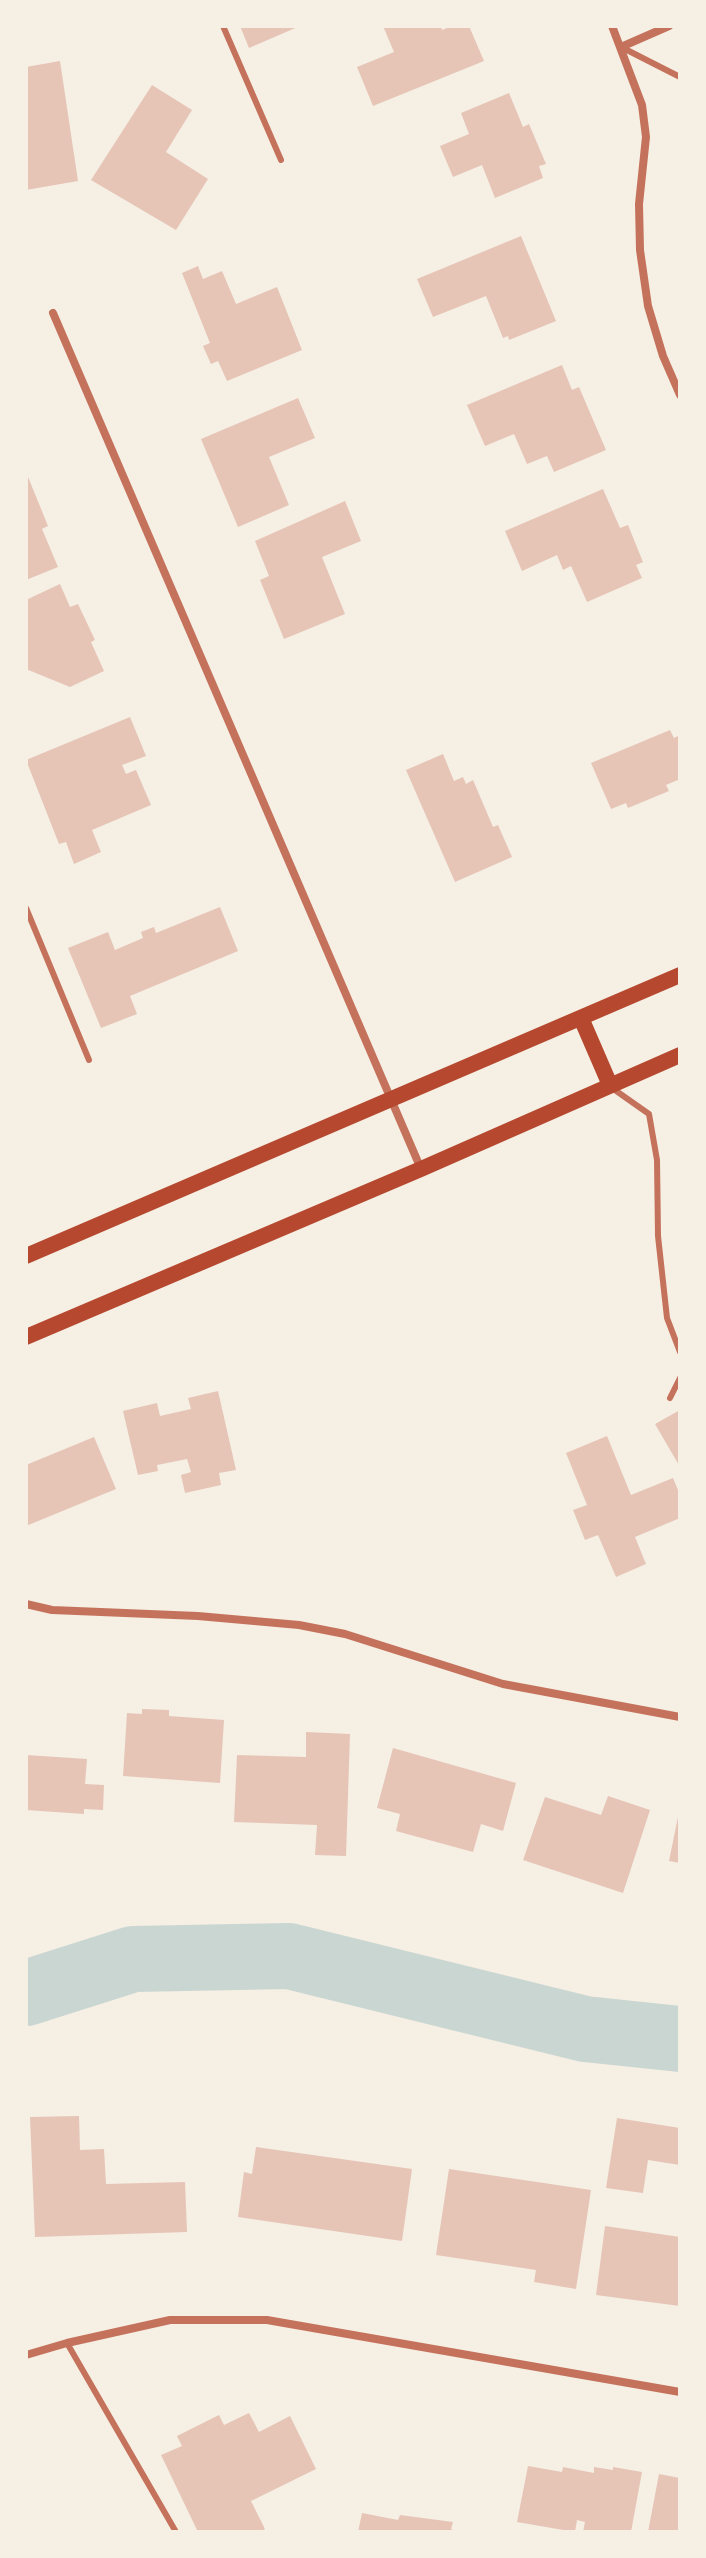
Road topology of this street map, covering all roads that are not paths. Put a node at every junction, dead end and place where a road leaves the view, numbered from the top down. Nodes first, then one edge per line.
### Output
1 (223, 26) edge
2 (612, 26) edge
3 (669, 26) edge
4 (621, 47) junction
5 (680, 77) edge
6 (281, 160) dead end
7 (53, 313) dead end
8 (680, 395) edge
9 (26, 908) edge
10 (680, 975) edge
11 (581, 1018) junction
12 (680, 1055) edge
13 (89, 1060) dead end
14 (610, 1085) junction
15 (390, 1101) junction
16 (421, 1169) junction
17 (26, 1256) edge
18 (26, 1337) edge
19 (680, 1352) edge
20 (680, 1378) edge
21 (670, 1398) dead end
22 (26, 1604) edge
23 (680, 1717) edge
24 (67, 2343) junction
25 (26, 2355) edge
26 (680, 2392) edge
27 (176, 2532) edge

1 - 6 lane
2 - 4 street
3 - 4 street
4 - 5 lane
4 - 8 street
7 - 15 street
9 - 13 lane
10 - 11 main road
11 - 14 main road
11 - 15 main road
12 - 14 main road
14 - 16 main road
14 - 19 lane
15 - 16 street
15 - 17 main road
16 - 18 main road
20 - 21 lane
22 - 23 street
24 - 25 street
24 - 26 street
24 - 27 lane

